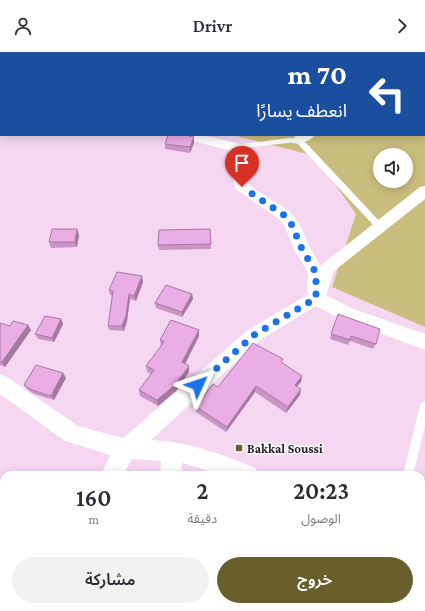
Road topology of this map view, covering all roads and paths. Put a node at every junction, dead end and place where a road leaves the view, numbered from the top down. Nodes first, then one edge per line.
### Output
1 (189, 136) edge
2 (303, 138) edge
3 (235, 147) junction
4 (425, 191) edge
5 (380, 227) junction
6 (316, 298) junction
7 (425, 342) edge
8 (0, 383) edge
9 (425, 405) edge
10 (126, 449) junction
11 (172, 451) junction
12 (113, 471) edge
13 (171, 471) edge
14 (237, 471) edge
15 (409, 471) edge

1 - 3 street
2 - 3 lane
2 - 5 lane
3 - 6 street
4 - 5 street
5 - 6 street
6 - 7 street
6 - 10 street
8 - 10 street
9 - 15 lane
10 - 11 street
10 - 12 street
11 - 13 street
11 - 14 street

